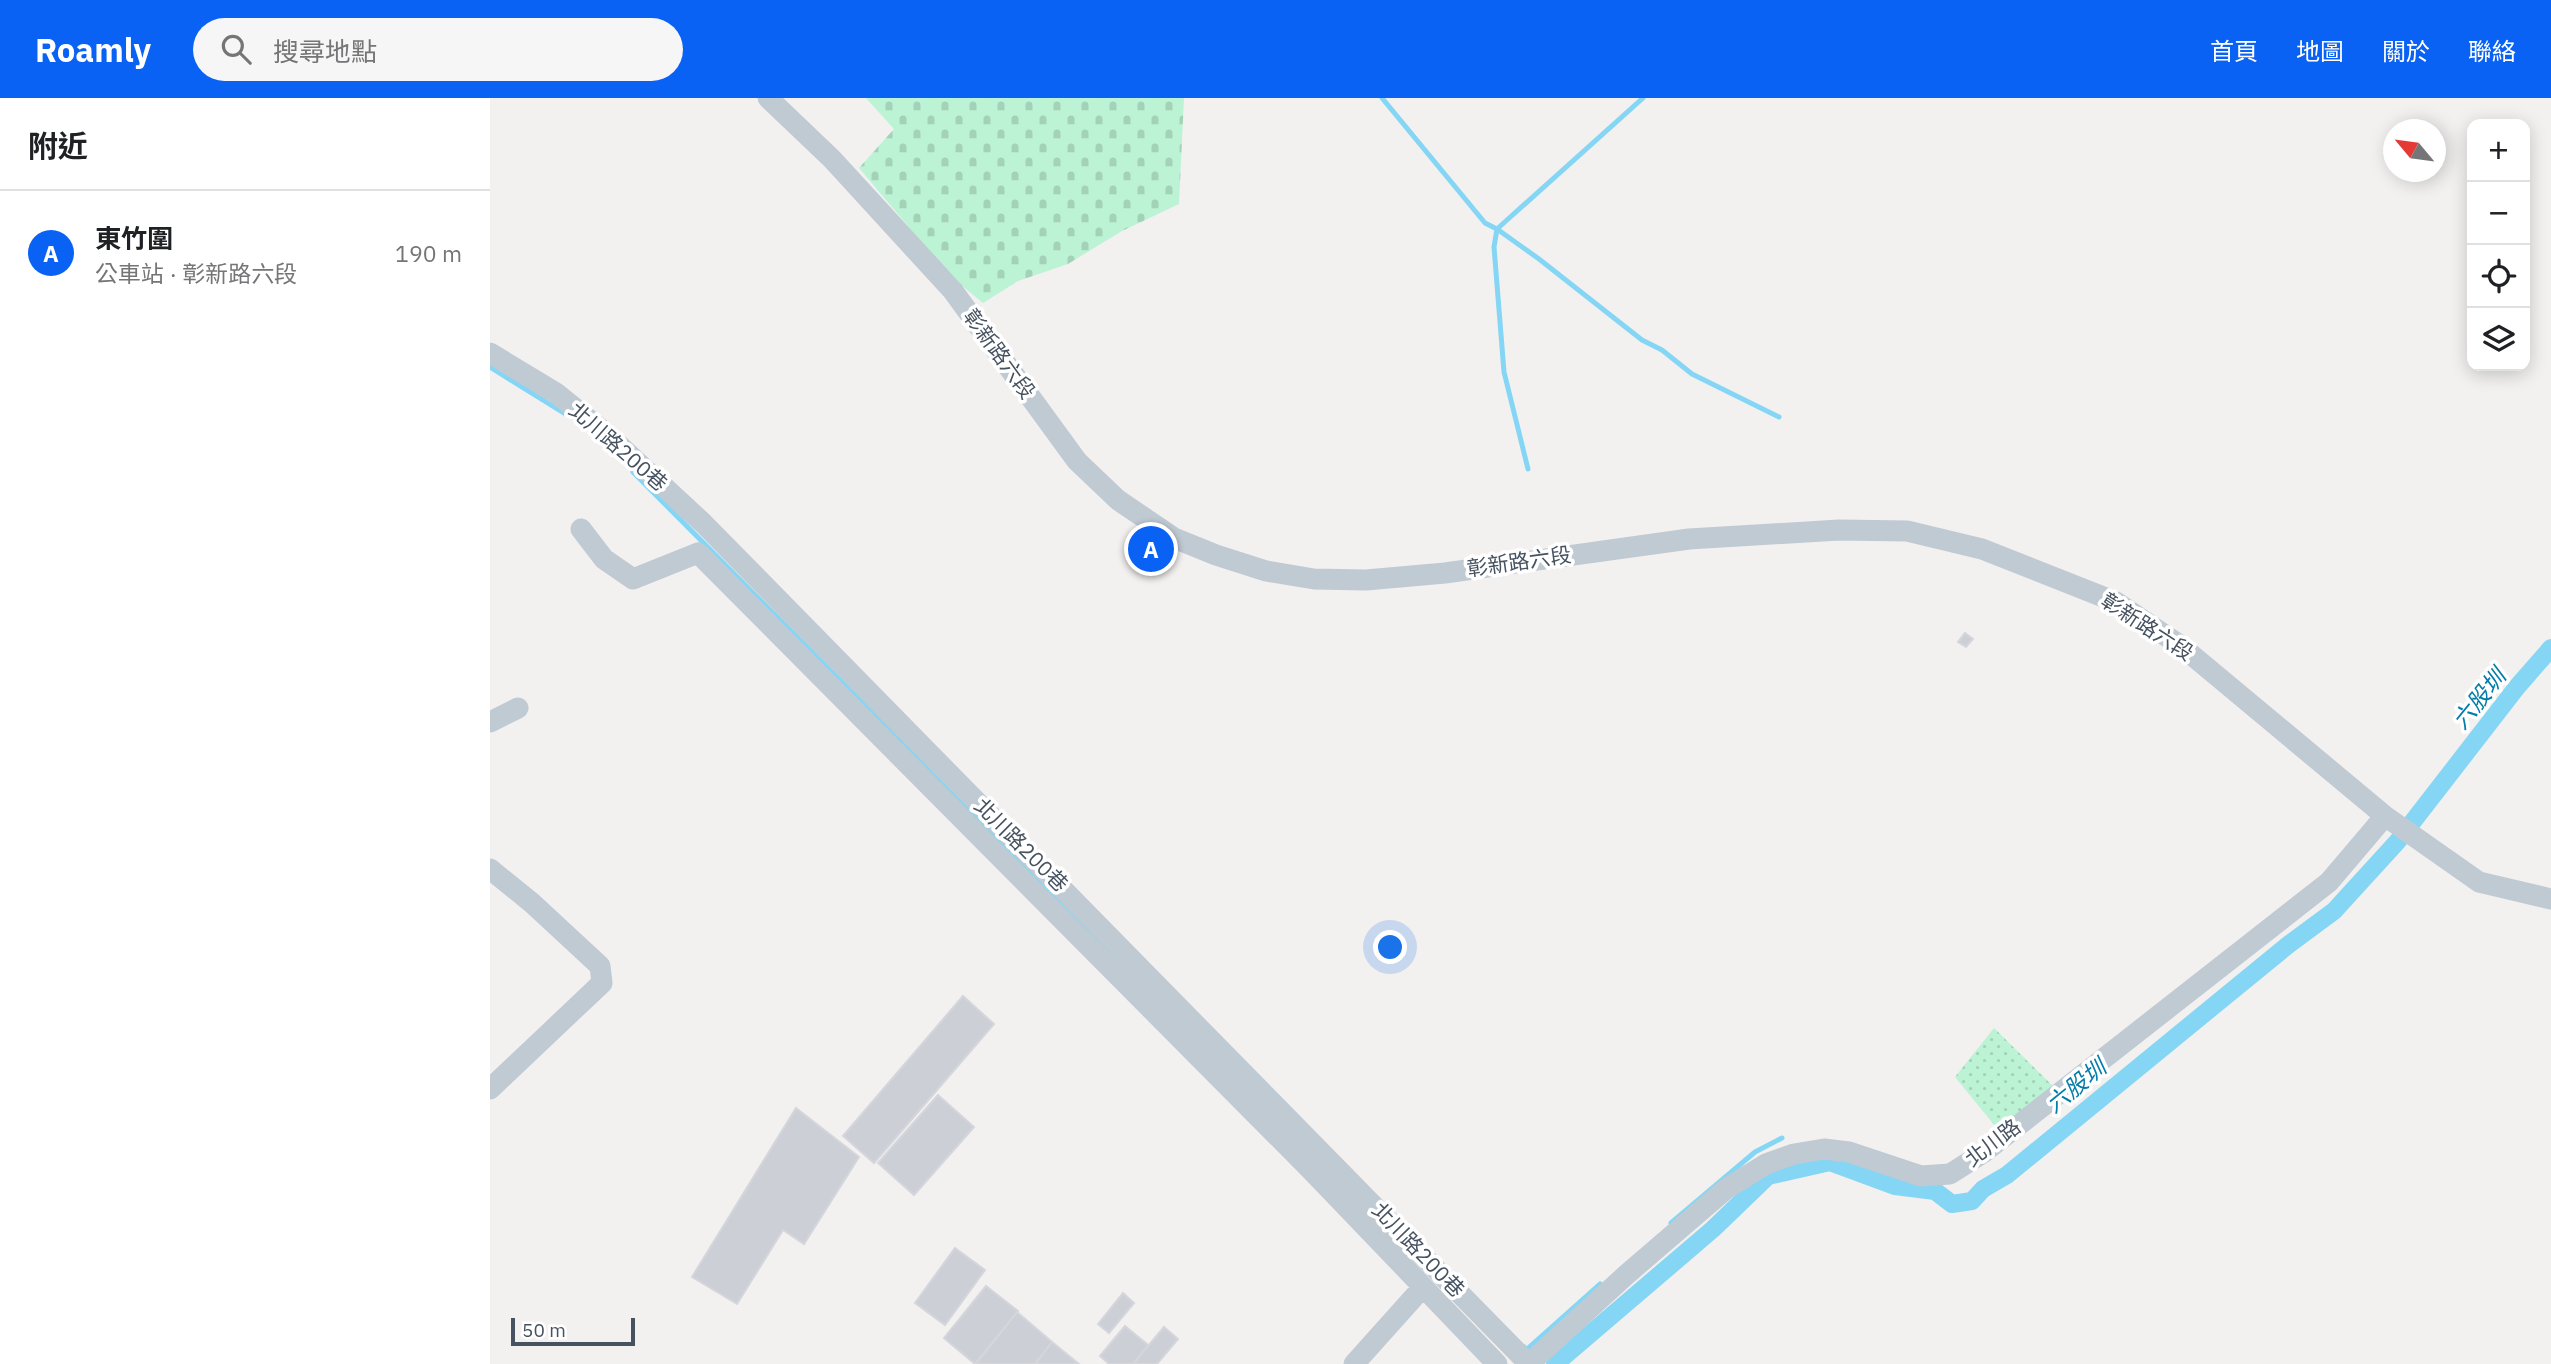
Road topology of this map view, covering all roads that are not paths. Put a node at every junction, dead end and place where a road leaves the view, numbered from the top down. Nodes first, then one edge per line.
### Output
1 (768, 98) edge
2 (490, 353) edge
3 (581, 529) dead end
4 (518, 708) dead end
5 (490, 722) edge
6 (2385, 816) junction
7 (490, 869) edge
8 (2551, 899) edge
9 (490, 1089) edge
10 (1423, 1287) junction
11 (1354, 1364) edge
12 (1497, 1364) edge
13 (1529, 1364) edge

1 - 6 street, 彰新路六段
2 - 13 street, 北川路200巷
3 - 10 street
4 - 5 street
6 - 8 street, 彰新路六段
6 - 13 street, 北川路
7 - 9 street
10 - 11 street
10 - 12 street

